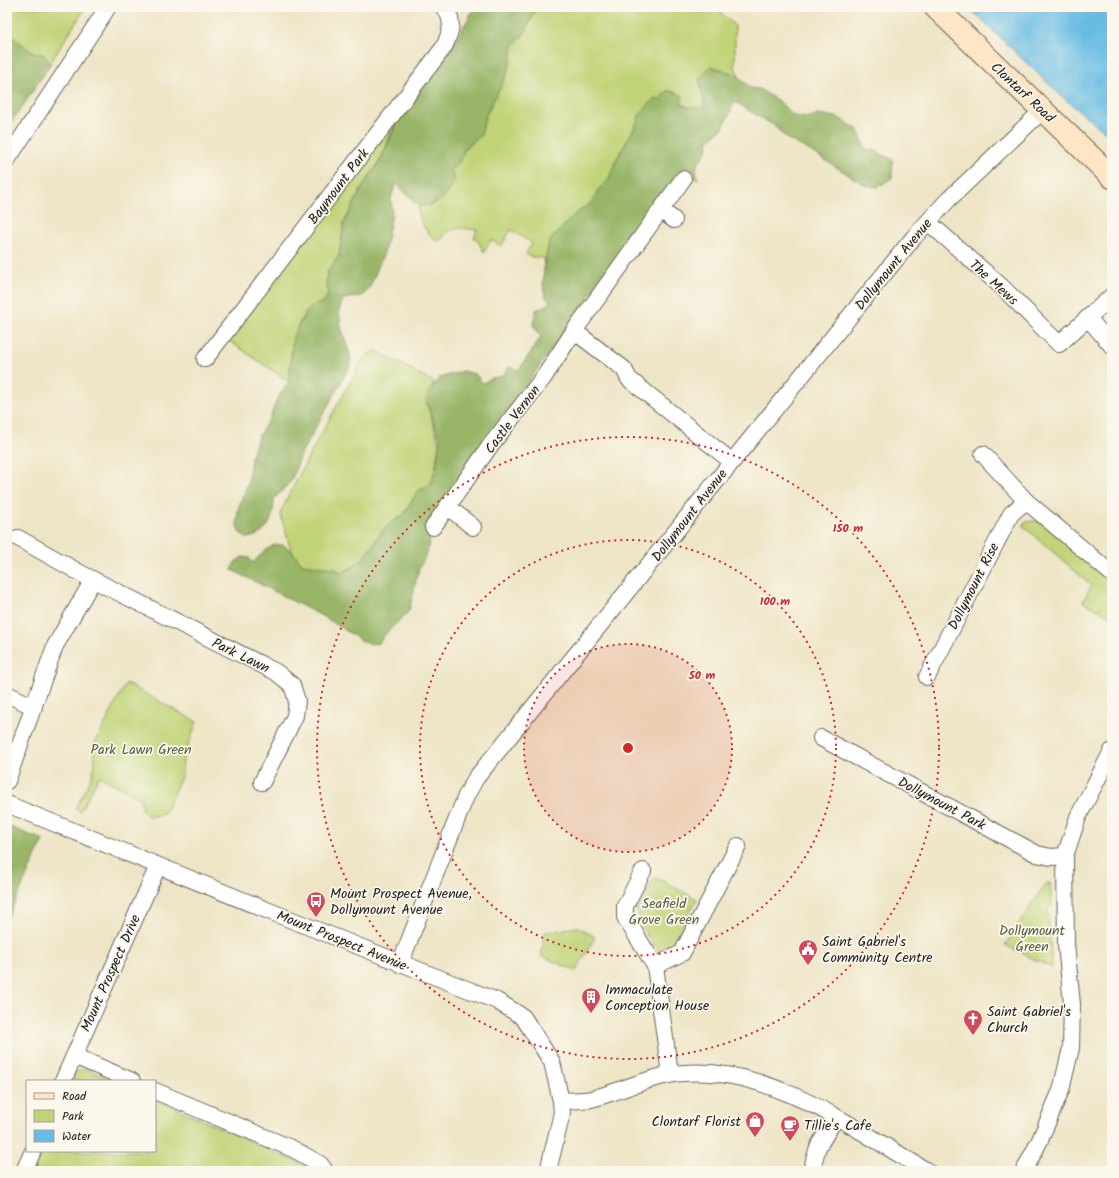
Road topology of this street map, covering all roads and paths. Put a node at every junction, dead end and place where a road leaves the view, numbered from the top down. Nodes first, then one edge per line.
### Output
1 (108, 7) edge
2 (444, 7) edge
3 (935, 7) edge
4 (1043, 110) junction
5 (7, 160) edge
6 (1112, 177) edge
7 (683, 179) dead end
8 (661, 210) junction
9 (674, 220) dead end
10 (928, 222) junction
11 (1112, 296) edge
12 (1088, 318) junction
13 (574, 331) junction
14 (1112, 346) edge
15 (205, 359) dead end
16 (983, 454) dead end
17 (732, 461) junction
18 (1026, 501) junction
19 (448, 507) junction
20 (433, 526) dead end
21 (473, 527) dead end
22 (18, 538) dead end
23 (1112, 574) edge
24 (93, 580) junction
25 (926, 676) dead end
26 (7, 694) edge
27 (34, 707) junction
28 (821, 738) dead end
29 (1112, 751) edge
30 (7, 780) edge
31 (262, 782) dead end
32 (7, 804) edge
33 (738, 846) dead end
34 (1065, 856) junction
35 (158, 866) junction
36 (643, 871) dead end
37 (400, 964) junction
38 (655, 966) junction
39 (74, 1056) junction
40 (670, 1074) junction
41 (63, 1080) edge
42 (130, 1080) edge
43 (156, 1091) edge
44 (561, 1100) junction
45 (836, 1117) junction
46 (33, 1152) edge
47 (24, 1171) edge
48 (326, 1171) edge
49 (548, 1171) edge
50 (811, 1171) edge
51 (927, 1171) edge
52 (1024, 1171) edge

1 - 5 street
2 - 15 street, Baymount Park
3 - 4 main road, Clontarf Road
4 - 6 main road, Clontarf Road
4 - 10 street, Dollymount Avenue
7 - 8 street, Castle Vernon
8 - 9 street
8 - 13 street, Castle Vernon
10 - 12 street, The Mews
10 - 17 street, Dollymount Avenue
11 - 12 street
12 - 14 street
13 - 17 street
13 - 19 street, Castle Vernon
16 - 18 street
17 - 37 street, Dollymount Avenue
18 - 23 street
18 - 25 street, Dollymount Rise
19 - 20 street, Castle Vernon
19 - 21 street
22 - 24 street, Park Lawn
24 - 27 street
24 - 31 street, Park Lawn
26 - 27 street
27 - 30 street
28 - 34 street, Dollymount Park
29 - 34 street
32 - 35 street, Mount Prospect Avenue
33 - 38 street
34 - 52 street
35 - 37 street, Mount Prospect Avenue
35 - 39 street, Mount Prospect Drive
36 - 38 street
37 - 44 street, Mount Prospect Avenue
38 - 40 street
39 - 41 street, Mount Prospect Drive
39 - 42 street
40 - 44 street
40 - 45 street
43 - 48 street
44 - 49 street, Mount Prospect Avenue
45 - 50 street
45 - 51 street
46 - 47 street

